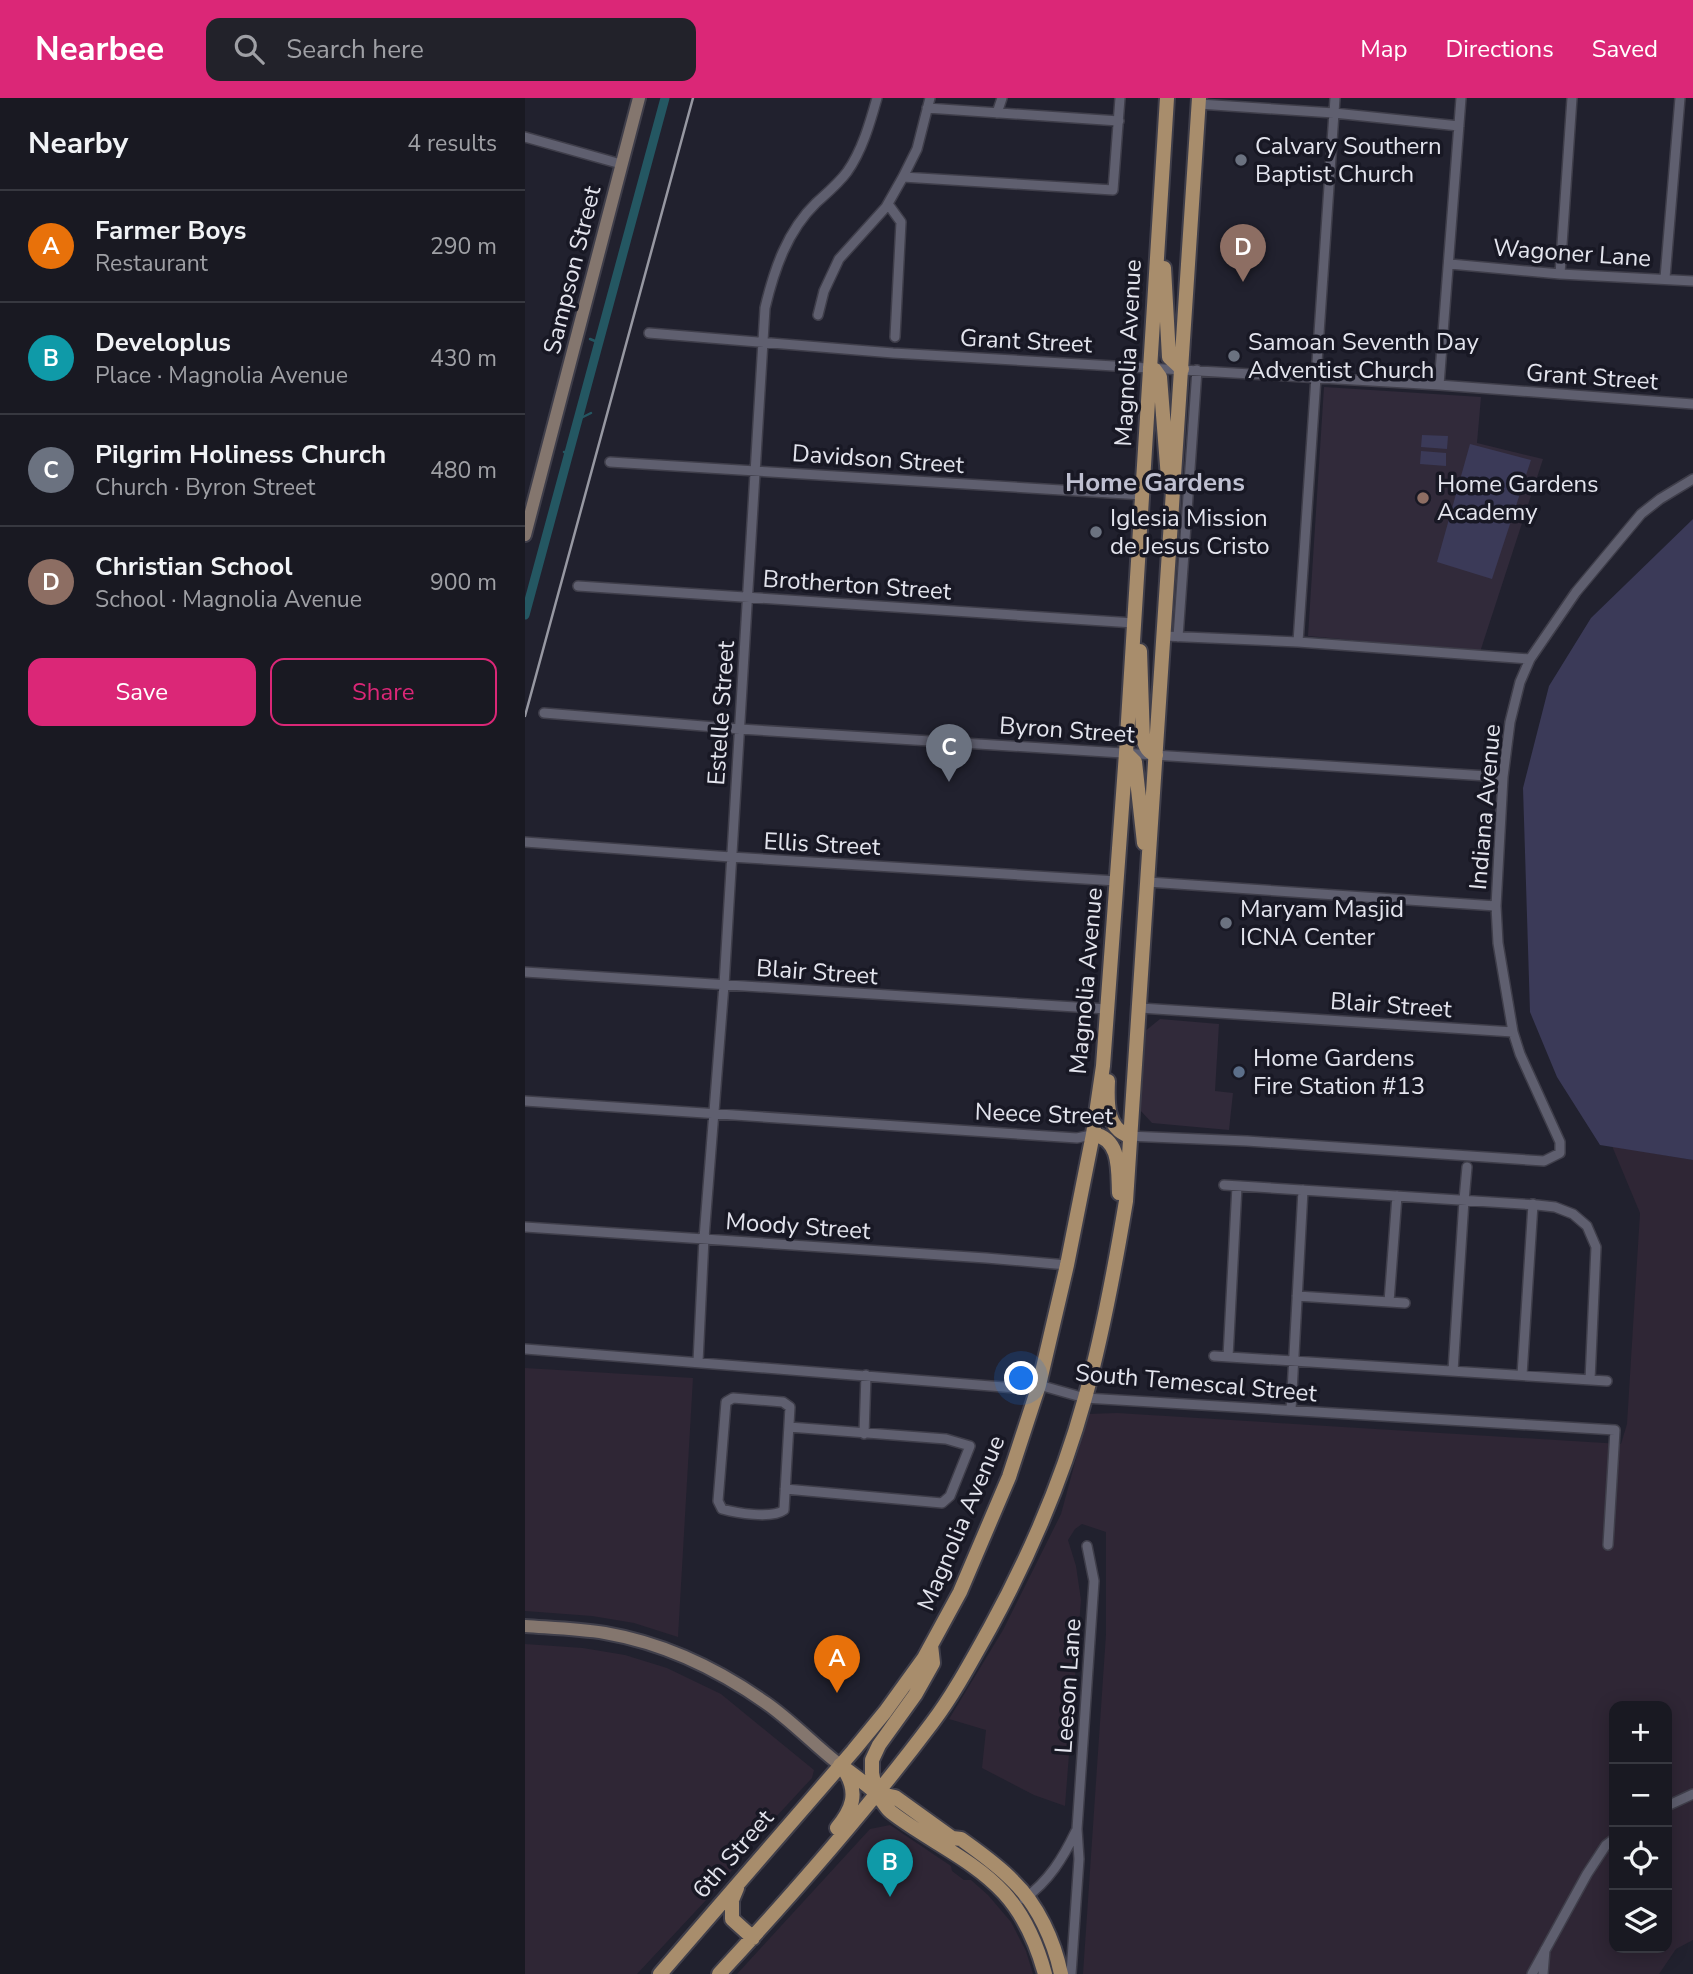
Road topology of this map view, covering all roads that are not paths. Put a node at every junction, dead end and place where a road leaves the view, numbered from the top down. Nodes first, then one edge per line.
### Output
1 (639, 98) edge
2 (877, 98) edge
3 (930, 98) edge
4 (1002, 98) edge
5 (1120, 98) edge
6 (1167, 98) edge
7 (1335, 98) edge
8 (1461, 98) edge
9 (1572, 98) edge
10 (1680, 98) edge
11 (1199, 101) edge
12 (1262, 103) edge
13 (927, 108) junction
14 (997, 113) junction
15 (1334, 113) junction
16 (1119, 121) junction
17 (1459, 126) junction
18 (525, 137) edge
19 (621, 164) junction
20 (903, 177) junction
21 (888, 204) junction
22 (1160, 207) junction
23 (1450, 264) junction
24 (1560, 274) junction
25 (1665, 278) junction
26 (1693, 281) edge
27 (818, 315) dead end
28 (649, 333) dead end
29 (895, 337) dead end
30 (761, 342) junction
31 (1150, 367) junction
32 (1182, 369) junction
33 (1197, 370) junction
34 (1317, 379) junction
35 (1439, 385) junction
36 (1693, 404) edge
37 (610, 461) dead end
38 (756, 471) junction
39 (1693, 479) edge
40 (1143, 495) junction
41 (1172, 524) junction
42 (525, 535) edge
43 (578, 586) dead end
44 (748, 597) junction
45 (1134, 623) junction
46 (1171, 637) junction
47 (1298, 642) junction
48 (1530, 660) junction
49 (544, 713) dead end
50 (740, 729) junction
51 (1126, 753) junction
52 (1156, 755) junction
53 (1503, 777) junction
54 (525, 842) edge
55 (731, 858) junction
56 (1117, 881) junction
57 (1148, 882) junction
58 (1496, 906) junction
59 (525, 972) edge
60 (724, 985) junction
61 (1140, 1007) junction
62 (1107, 1009) junction
63 (1106, 1030) junction
64 (1513, 1032) junction
65 (525, 1101) edge
66 (714, 1114) junction
67 (1093, 1134) junction
68 (1129, 1136) junction
69 (1560, 1153) joint
70 (1467, 1167) dead end
71 (1224, 1185) dead end
72 (1237, 1186) junction
73 (1303, 1191) junction
74 (1397, 1196) junction
75 (1464, 1200) junction
76 (1533, 1205) junction
77 (525, 1227) edge
78 (1121, 1230) junction
79 (704, 1238) junction
80 (1067, 1265) junction
81 (1297, 1296) junction
82 (1389, 1302) junction
83 (1405, 1303) dead end
84 (525, 1349) edge
85 (1214, 1356) dead end
86 (1228, 1357) junction
87 (1294, 1361) junction
88 (698, 1362) junction
89 (1453, 1371) junction
90 (866, 1375) junction
91 (1522, 1375) junction
92 (1590, 1380) junction
93 (1607, 1381) dead end
94 (1039, 1385) junction
95 (1085, 1398) junction
96 (1291, 1410) junction
97 (789, 1427) junction
98 (864, 1434) junction
99 (785, 1489) junction
100 (1608, 1545) dead end
101 (1087, 1546) dead end
102 (525, 1626) edge
103 (931, 1645) junction
104 (932, 1723) junction
105 (840, 1765) junction
106 (876, 1793) junction
107 (1693, 1794) edge
108 (1672, 1804) edge
109 (1077, 1829) junction
110 (961, 1839) junction
111 (1609, 1843) edge
112 (740, 1880) junction
113 (789, 1897) junction
114 (1027, 1898) junction
115 (1014, 1907) junction
116 (753, 1938) junction
117 (1545, 1949) junction
118 (660, 1974) edge
119 (719, 1974) edge
120 (1045, 1974) edge
121 (1061, 1974) edge
122 (1071, 1974) edge
123 (1532, 1974) edge
124 (1543, 1974) edge

1 - 19 street, Sampson Street
2 - 30 street, Estelle Street
3 - 13 street
4 - 14 street
5 - 16 street
6 - 22 main road, Magnolia Avenue
7 - 15 street
8 - 17 street
9 - 24 street
10 - 25 street
11 - 12 street
11 - 32 main road
12 - 15 street
13 - 14 street
13 - 20 street
14 - 16 street
15 - 17 street
15 - 34 street
16 - 20 street
17 - 23 street
18 - 19 street
19 - 42 street, Sampson Street
20 - 21 street
21 - 27 street
21 - 29 street
22 - 31 main road, Magnolia Avenue
22 - 32 main road
23 - 24 street, Wagoner Lane
23 - 35 street
24 - 25 street, Wagoner Lane
25 - 26 street, Wagoner Lane
28 - 30 street, Grant Street
30 - 31 street, Grant Street
30 - 38 street, Estelle Street
31 - 32 street, Grant Street
31 - 40 main road, Magnolia Avenue
31 - 41 main road
32 - 33 street, Grant Street
32 - 41 main road
33 - 34 street, Grant Street
33 - 46 street
34 - 35 street, Grant Street
34 - 47 street
35 - 36 street, Grant Street
37 - 38 street, Davidson Street
38 - 40 street, Davidson Street
38 - 44 street, Estelle Street
39 - 48 street, Indiana Avenue
40 - 45 main road, Magnolia Avenue
41 - 46 main road
43 - 44 street, Brotherton Street
44 - 45 street, Brotherton Street
44 - 50 street, Estelle Street
45 - 51 main road, Magnolia Avenue
45 - 52 main road
46 - 47 street
46 - 52 main road
47 - 48 street
48 - 53 street, Indiana Avenue
49 - 50 street, Byron Street
50 - 51 street, Byron Street
50 - 55 street, Estelle Street
51 - 52 street, Byron Street
51 - 56 main road, Magnolia Avenue
51 - 57 main road
52 - 53 street, Byron Street
52 - 57 main road
53 - 58 street, Indiana Avenue
54 - 55 street, Ellis Street
55 - 56 street, Ellis Street
55 - 60 street, Estelle Street
56 - 62 main road, Magnolia Avenue
57 - 58 street
57 - 61 main road
58 - 64 street, Indiana Avenue
59 - 60 street, Blair Street
60 - 62 street, Blair Street
60 - 66 street, Estelle Street
61 - 64 street, Blair Street
61 - 68 main road
62 - 63 main road, Magnolia Avenue
63 - 67 main road, Magnolia Avenue
63 - 68 main road
64 - 69 street, Indiana Avenue
65 - 66 street, Neece Street
66 - 67 street, Neece Street
66 - 79 street, Estelle Street
67 - 68 street, Neece Street
67 - 78 main road
67 - 80 main road, Magnolia Avenue
68 - 69 street, Neece Street
68 - 78 main road
70 - 75 street
71 - 72 street
72 - 73 street
72 - 86 street
73 - 74 street
73 - 81 street
74 - 75 street
74 - 82 street
75 - 76 street
75 - 89 street
76 - 91 street
76 - 92 street
77 - 79 street, Moody Street
78 - 95 main road
79 - 80 street, Moody Street
79 - 88 street, Estelle Street
80 - 94 main road, Magnolia Avenue
81 - 82 street
81 - 87 street
82 - 83 street
84 - 88 street, South Temescal Street
85 - 86 street
86 - 87 street
87 - 89 street
87 - 96 street
88 - 90 street, South Temescal Street
89 - 91 street
90 - 94 street, South Temescal Street
90 - 98 street
91 - 92 street
92 - 93 street
94 - 95 street, South Temescal Street
94 - 103 main road, Magnolia Avenue
95 - 96 street, South Temescal Street
95 - 104 main road
96 - 100 street, South Temescal Street
97 - 98 street
97 - 99 street
97 - 99 street
98 - 99 street
101 - 109 street, Leeson Lane
102 - 105 street
103 - 105 main road, Magnolia Avenue
103 - 106 main road
104 - 106 main road
104 - 110 main road
105 - 106 main road
105 - 112 main road, 6th Street
105 - 113 main road
106 - 110 main road
106 - 113 main road
106 - 115 main road
107 - 108 street
109 - 114 street, Leeson Lane
109 - 122 street, Leeson Lane
110 - 114 main road
111 - 117 street
112 - 116 main road
112 - 118 main road, 6th Street
113 - 116 main road
114 - 115 street, Leeson Lane
114 - 121 main road
115 - 120 main road
116 - 119 main road
117 - 123 street
117 - 124 street

